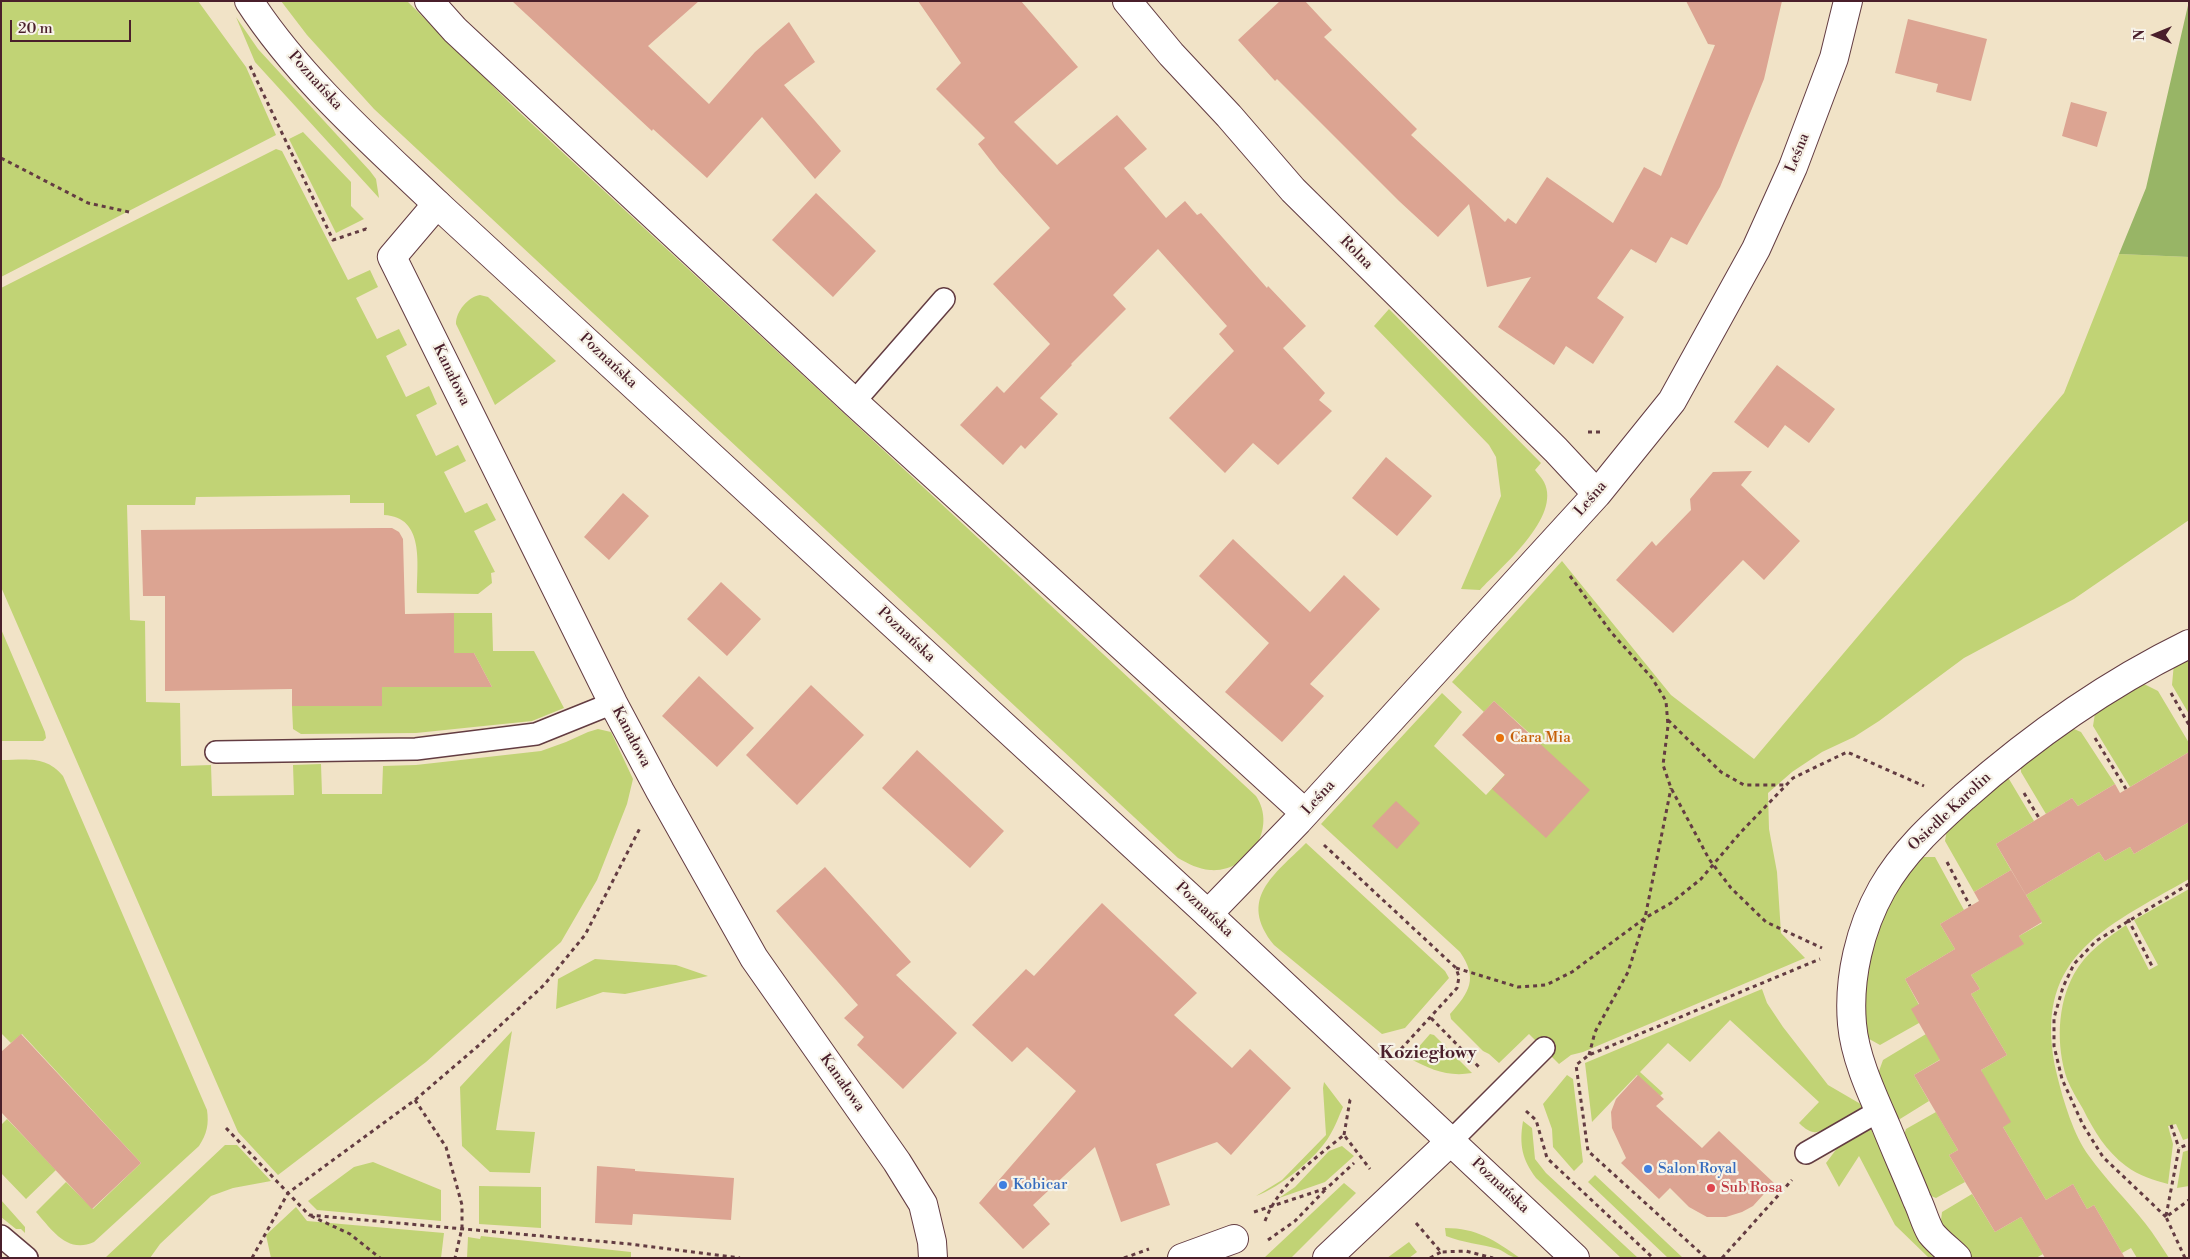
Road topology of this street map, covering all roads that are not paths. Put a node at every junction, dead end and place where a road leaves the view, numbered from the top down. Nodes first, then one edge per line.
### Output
1 (249, 1) edge
2 (429, 1) edge
3 (1128, 1) edge
4 (1848, 1) edge
5 (438, 204) junction
6 (944, 299) dead end
7 (854, 402) junction
8 (1597, 494) junction
9 (2189, 644) edge
10 (613, 704) junction
11 (216, 752) dead end
12 (1301, 817) junction
13 (1208, 914) junction
14 (1544, 1048) dead end
15 (1879, 1111) junction
16 (1451, 1141) junction
17 (1806, 1152) dead end
18 (1, 1236) edge
19 (1234, 1239) dead end
20 (27, 1258) edge
21 (933, 1258) edge
22 (1182, 1258) edge
23 (1328, 1258) edge
24 (1576, 1258) edge
25 (1957, 1258) edge

1 - 5 street, Poznańska
2 - 7 street
3 - 8 street, Rolna
4 - 8 street, Leśna
5 - 10 street, Kanałowa
5 - 13 street, Poznańska
6 - 7 lane
7 - 12 street
8 - 12 street, Leśna
9 - 15 street, Osiedle Karolin
10 - 11 lane
10 - 21 street, Kanałowa
12 - 13 street, Leśna
13 - 16 street, Poznańska
14 - 16 lane
15 - 17 lane
15 - 25 street, Osiedle Karolin
16 - 23 street
16 - 24 street, Poznańska
18 - 20 lane
19 - 22 street

